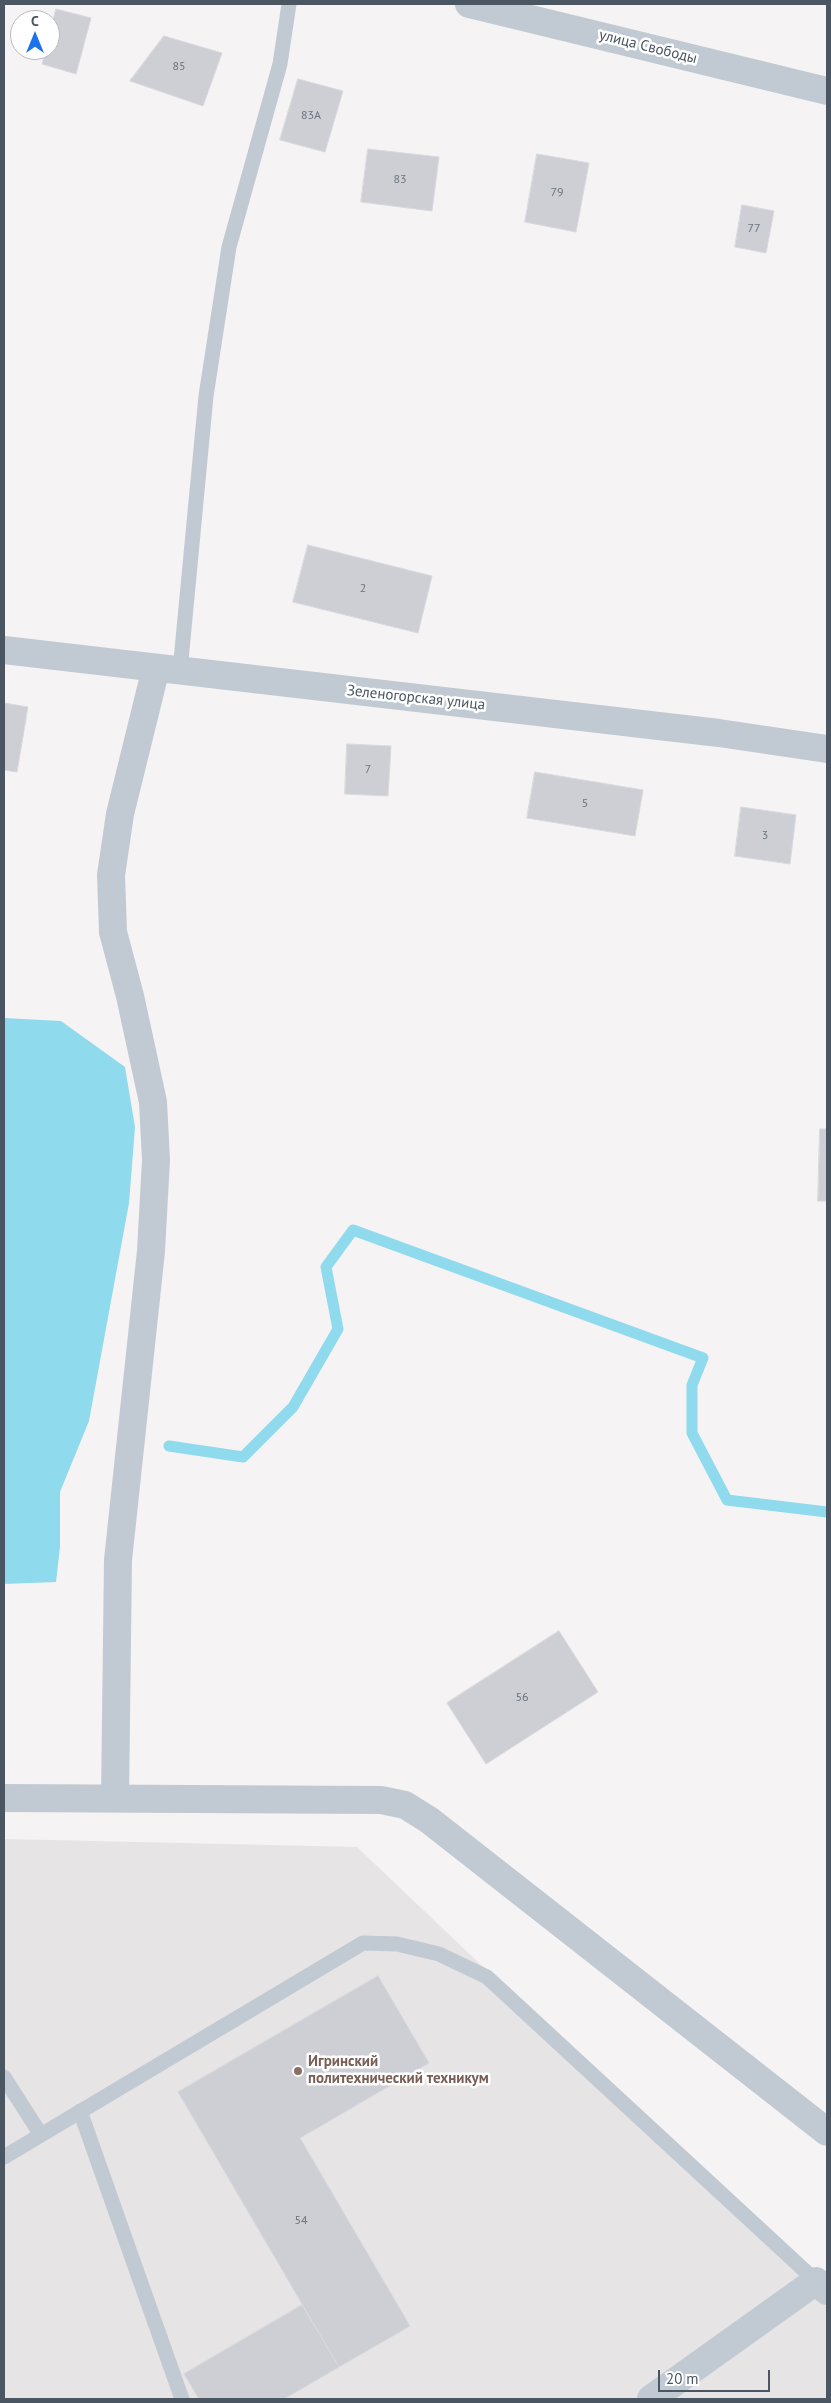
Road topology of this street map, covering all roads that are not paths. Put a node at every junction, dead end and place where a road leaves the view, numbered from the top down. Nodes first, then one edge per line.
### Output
1 (289, 4) edge
2 (469, 4) edge
3 (827, 91) edge
4 (4, 650) edge
5 (168, 670) junction
6 (827, 749) edge
7 (4, 1798) edge
8 (115, 1798) junction
9 (4, 2077) edge
10 (80, 2111) junction
11 (827, 2132) edge
12 (41, 2135) junction
13 (4, 2157) edge
14 (822, 2286) edge
15 (182, 2399) edge
16 (651, 2399) edge

1 - 5 lane
2 - 3 street, улица Свободы
4 - 5 street, Зеленогорская улица
5 - 6 street, Зеленогорская улица
5 - 8 street
7 - 8 street
8 - 11 street
9 - 12 lane
10 - 12 lane
10 - 14 lane
10 - 15 lane
12 - 13 lane
14 - 16 street

